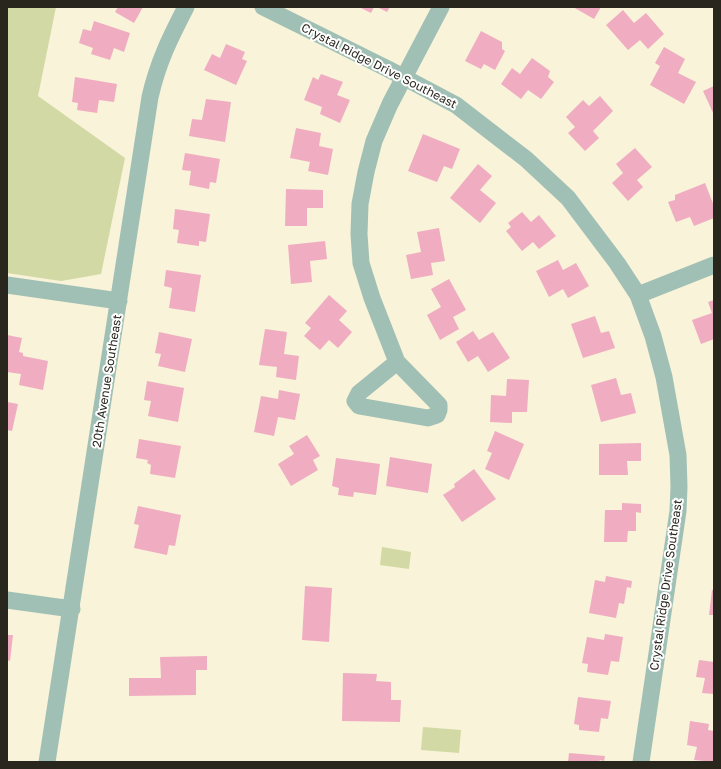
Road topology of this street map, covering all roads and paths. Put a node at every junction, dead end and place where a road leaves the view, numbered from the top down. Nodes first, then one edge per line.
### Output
1 (186, 7) edge
2 (262, 7) edge
3 (441, 7) edge
4 (404, 78) junction
5 (714, 265) edge
6 (7, 285) edge
7 (638, 295) junction
8 (119, 301) junction
9 (397, 362) junction
10 (7, 600) edge
11 (72, 609) junction
12 (47, 762) edge
13 (641, 762) edge

1 - 8 street, 20th Avenue Southeast
2 - 4 street, Crystal Ridge Drive Southeast
3 - 4 street
4 - 7 street, Crystal Ridge Drive Southeast
4 - 9 street
5 - 7 street
6 - 8 street
7 - 13 street, Crystal Ridge Drive Southeast
8 - 11 street, 20th Avenue Southeast
9 - 9 street
10 - 11 street
11 - 12 street, 20th Avenue Southeast

